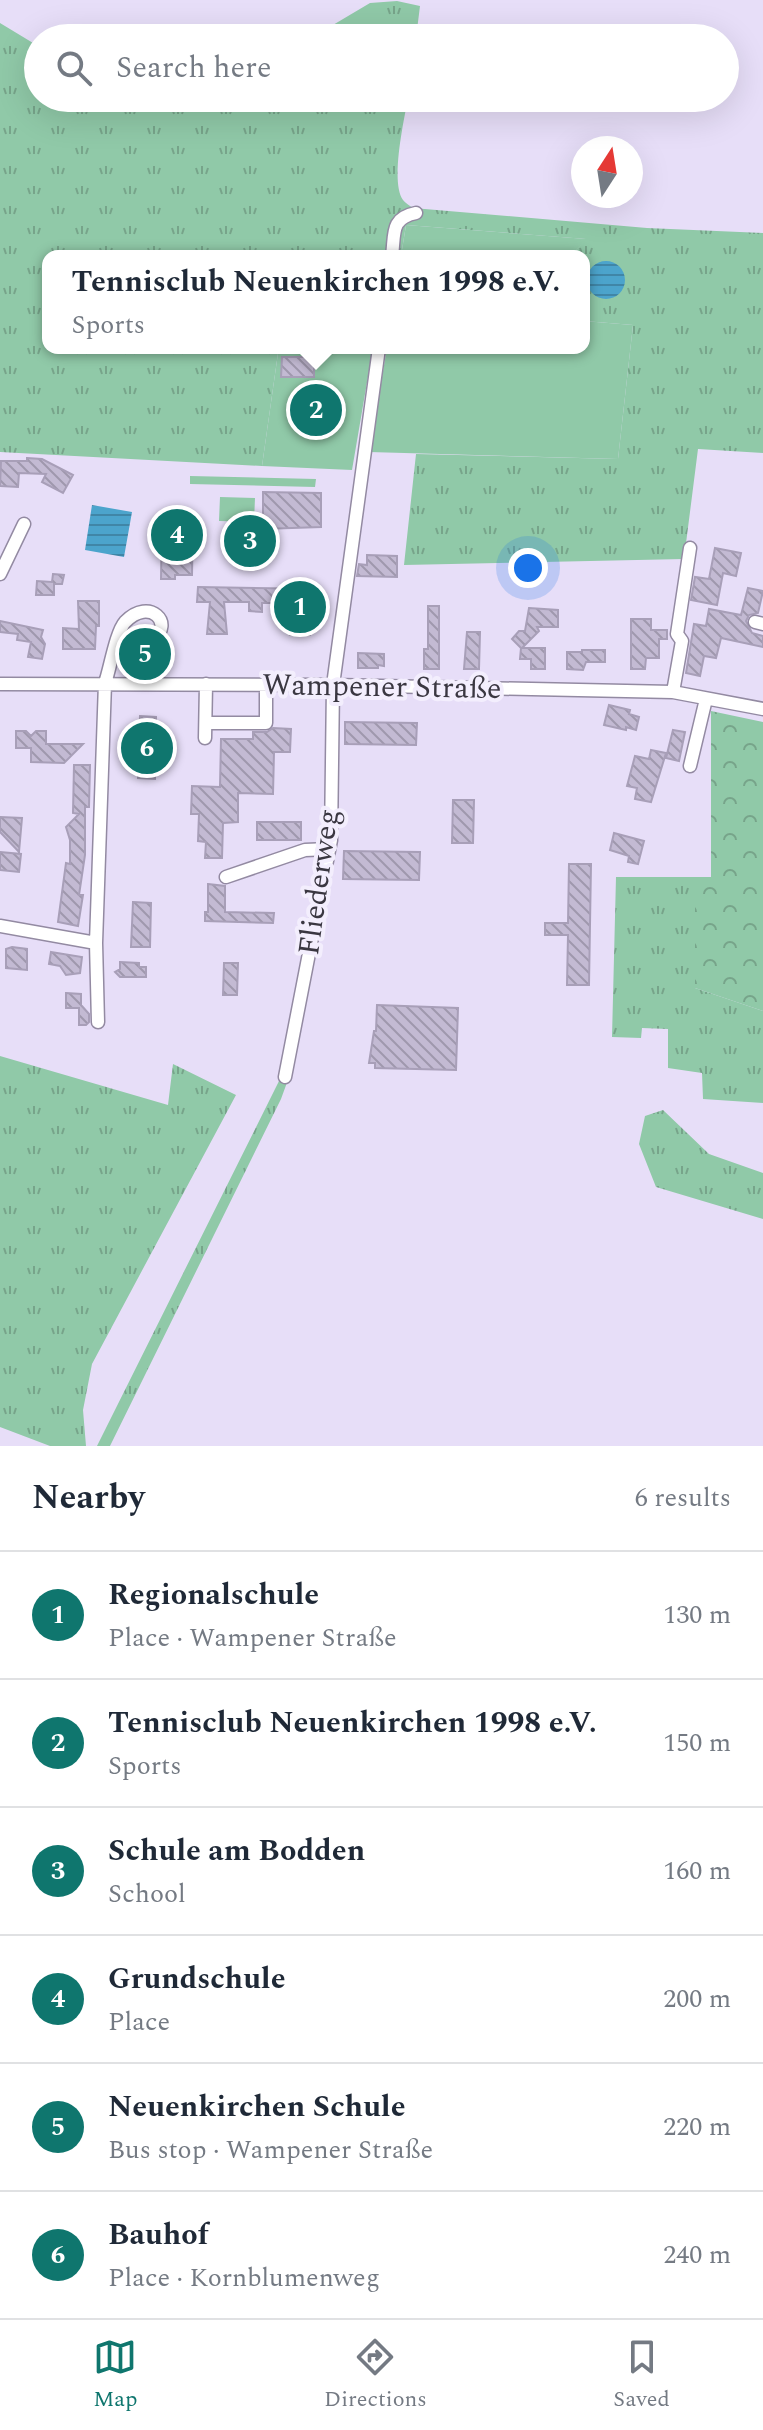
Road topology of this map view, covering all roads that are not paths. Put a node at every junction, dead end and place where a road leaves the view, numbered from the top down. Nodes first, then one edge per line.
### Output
1 (416, 213) dead end
2 (393, 250) edge
3 (378, 354) edge
4 (24, 524) dead end
5 (690, 548) dead end
6 (0, 574) edge
7 (115, 649) dead end
8 (105, 683) junction
9 (0, 684) edge
10 (206, 684) junction
11 (266, 685) junction
12 (333, 685) junction
13 (673, 692) junction
14 (706, 699) junction
15 (763, 709) edge
16 (206, 723) junction
17 (205, 738) dead end
18 (690, 766) dead end
19 (329, 849) junction
20 (226, 877) dead end
21 (0, 926) edge
22 (96, 943) junction
23 (98, 1022) dead end
24 (285, 1077) dead end

1 - 2 street
3 - 12 street, Fliederweg
4 - 6 street
5 - 13 street
7 - 8 street
8 - 9 street, Wampener Straße
8 - 10 street, Wampener Straße
8 - 22 street
10 - 11 street, Wampener Straße
10 - 16 street
11 - 12 street, Wampener Straße
11 - 16 street
12 - 13 street, Wampener Straße
12 - 19 street, Fliederweg
13 - 14 street, Wampener Straße
14 - 15 street, Wampener Straße
14 - 18 street
16 - 17 street
19 - 20 street
19 - 24 street, Fliederweg
21 - 22 street
22 - 23 street

